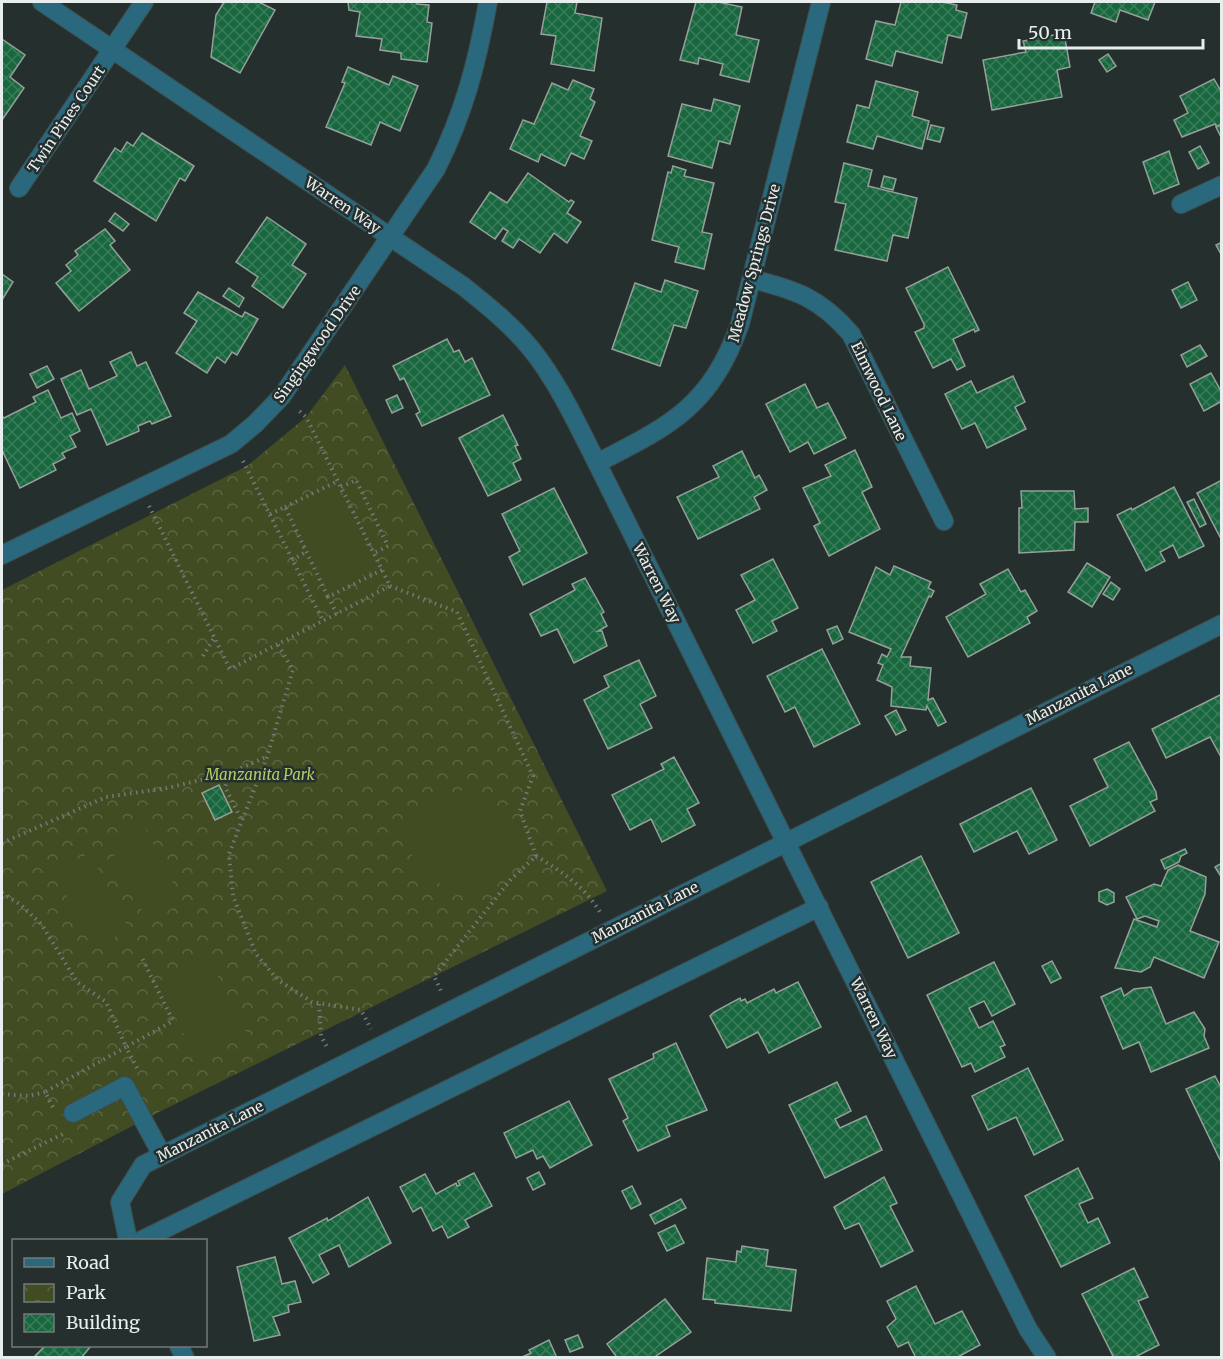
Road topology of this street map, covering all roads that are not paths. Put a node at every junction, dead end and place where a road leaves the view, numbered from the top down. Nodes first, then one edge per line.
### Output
1 (42, 2) edge
2 (144, 2) edge
3 (488, 2) edge
4 (821, 2) edge
5 (112, 50) junction
6 (1221, 185) edge
7 (19, 188) dead end
8 (1181, 204) dead end
9 (391, 237) junction
10 (752, 279) junction
11 (597, 463) junction
12 (944, 521) dead end
13 (2, 555) edge
14 (1221, 624) edge
15 (786, 841) junction
16 (819, 907) junction
17 (73, 1113) dead end
18 (162, 1155) junction
19 (129, 1239) edge
20 (144, 1239) edge
21 (1047, 1358) edge

1 - 5 street, Warren Way
2 - 5 street, Twin Pines Court
3 - 9 street, Singingwood Drive
4 - 10 street, Meadow Springs Drive
5 - 7 street, Twin Pines Court
5 - 9 street, Warren Way
6 - 8 street
9 - 11 street, Warren Way
9 - 13 street, Singingwood Drive
10 - 11 street, Meadow Springs Drive
10 - 12 street, Elmwood Lane
11 - 15 street, Warren Way
14 - 15 street, Manzanita Lane
15 - 16 street, Warren Way
15 - 18 street, Manzanita Lane
16 - 20 street
16 - 21 street, Warren Way
17 - 18 street
18 - 19 street, Manzanita Lane

